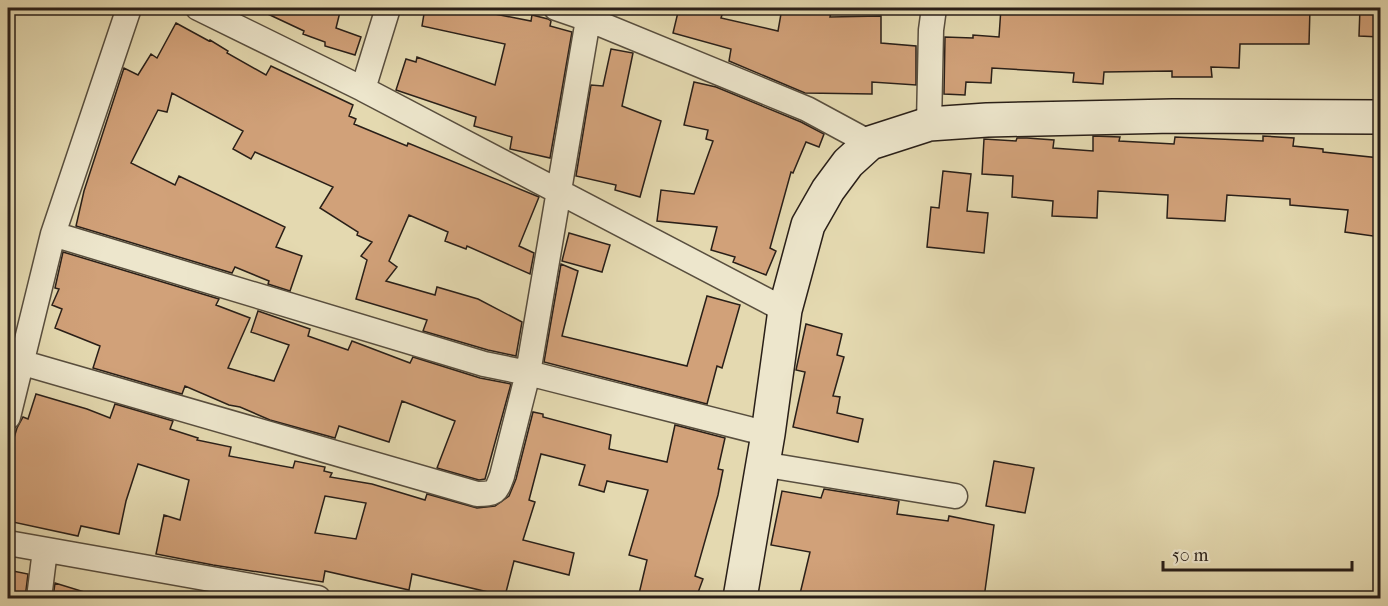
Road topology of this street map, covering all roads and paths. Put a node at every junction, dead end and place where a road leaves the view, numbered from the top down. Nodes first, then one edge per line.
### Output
1 (129, 8) edge
2 (198, 8) edge
3 (388, 8) edge
4 (556, 8) edge
5 (934, 8) edge
6 (589, 13) edge
7 (363, 88) junction
8 (1380, 117) edge
9 (929, 124) junction
10 (870, 143) junction
11 (560, 191) junction
12 (53, 234) junction
13 (785, 310) junction
14 (20, 362) junction
15 (528, 373) junction
16 (8, 417) edge
17 (765, 449) junction
18 (955, 496) dead end
19 (8, 543) edge
20 (45, 550) junction
21 (39, 598) edge
22 (318, 598) edge
23 (740, 598) edge

1 - 12 street
2 - 7 street
3 - 7 street
4 - 6 street
5 - 9 street
6 - 10 street
6 - 11 street
7 - 11 street
8 - 9 main road
9 - 10 main road
10 - 13 main road
11 - 13 street
11 - 15 street
12 - 14 street
12 - 15 street
13 - 17 main road
14 - 15 street
14 - 16 street
15 - 17 street
17 - 18 street
17 - 23 main road
19 - 20 street
20 - 21 street
20 - 22 street

